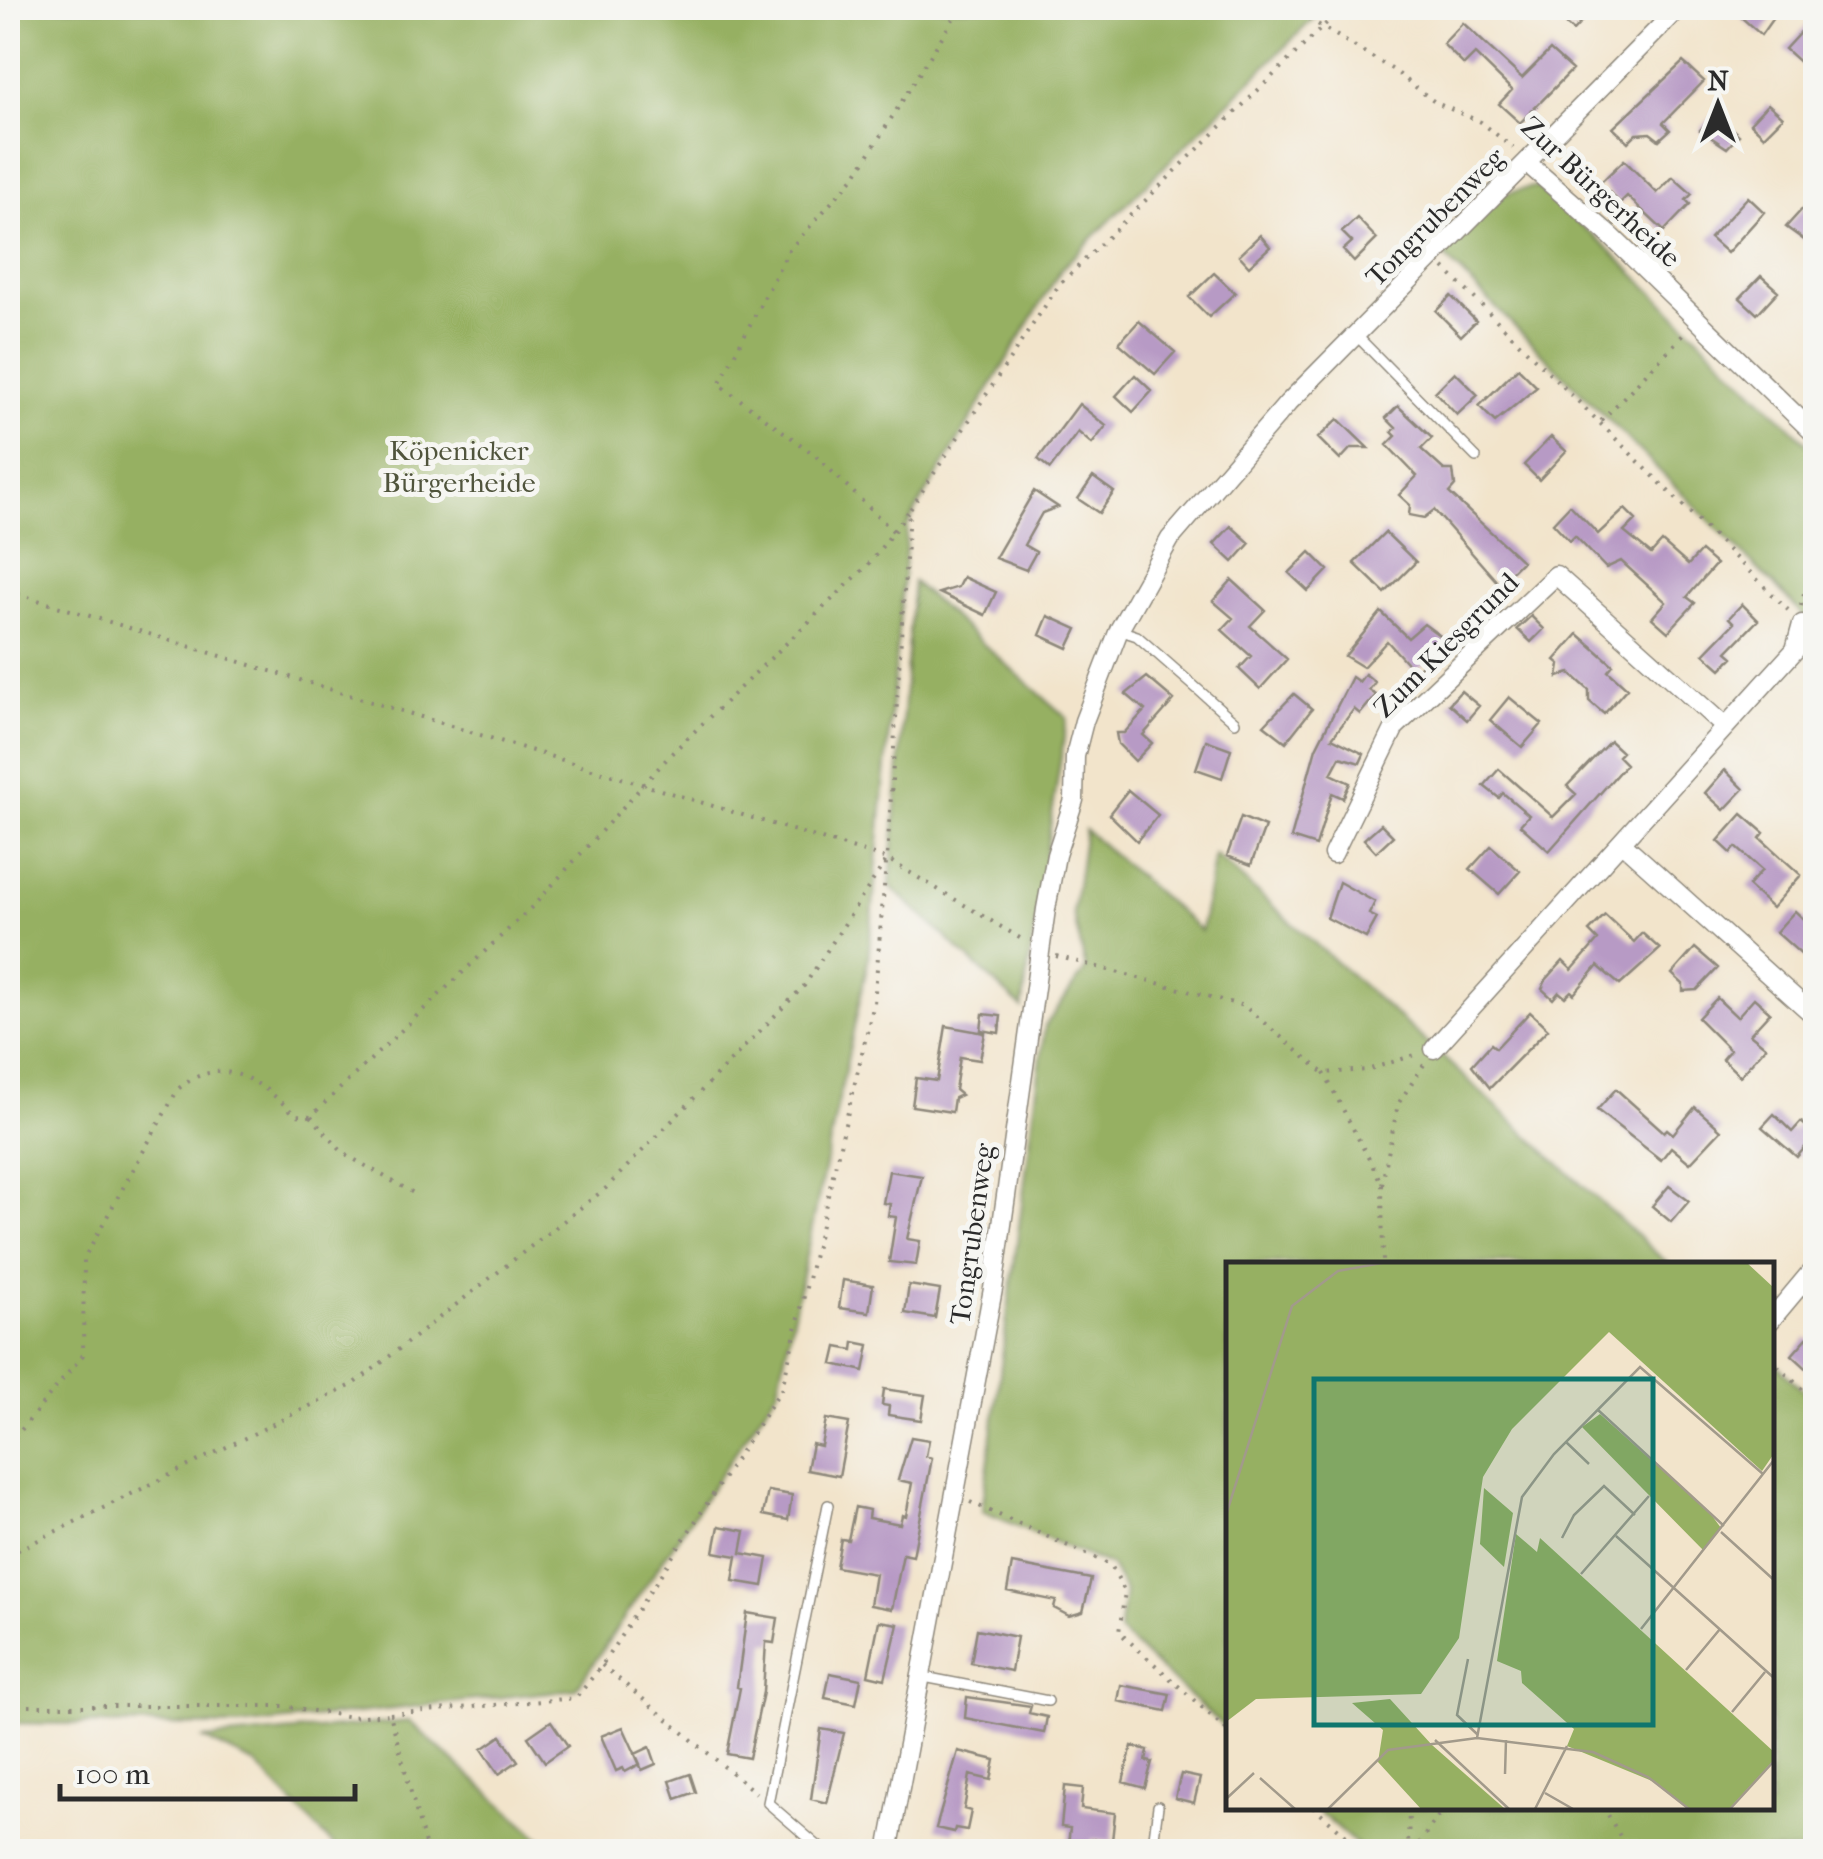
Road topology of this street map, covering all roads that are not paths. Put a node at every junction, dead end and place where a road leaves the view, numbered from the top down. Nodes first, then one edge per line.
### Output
1 (1678, 8) edge
2 (1526, 163) junction
3 (1356, 336) junction
4 (1816, 436) edge
5 (1476, 457) dead end
6 (1802, 624) road end
7 (1120, 630) junction
8 (1235, 722) dead end
9 (1726, 726) junction
10 (1622, 843) junction
11 (1333, 854) dead end
12 (1816, 1017) edge
13 (1434, 1048) road end
14 (1816, 1266) edge
15 (1773, 1317) edge
16 (828, 1504) dead end
17 (924, 1677) junction
18 (1048, 1701) dead end
19 (1158, 1806) dead end
20 (825, 1852) edge
21 (888, 1852) edge
22 (1152, 1852) edge

1 - 2 street, Tongrubenweg
2 - 3 street, Tongrubenweg
2 - 4 street, Zur Bürgerheide
3 - 5 lane
3 - 7 street, Tongrubenweg
6 - 9 street
7 - 8 lane
7 - 17 street, Tongrubenweg
9 - 10 street
9 - 11 street, Zum Kiesgrund
10 - 12 street
10 - 13 street
14 - 15 street
16 - 20 lane
17 - 18 lane
17 - 21 street, Tongrubenweg
19 - 22 lane

